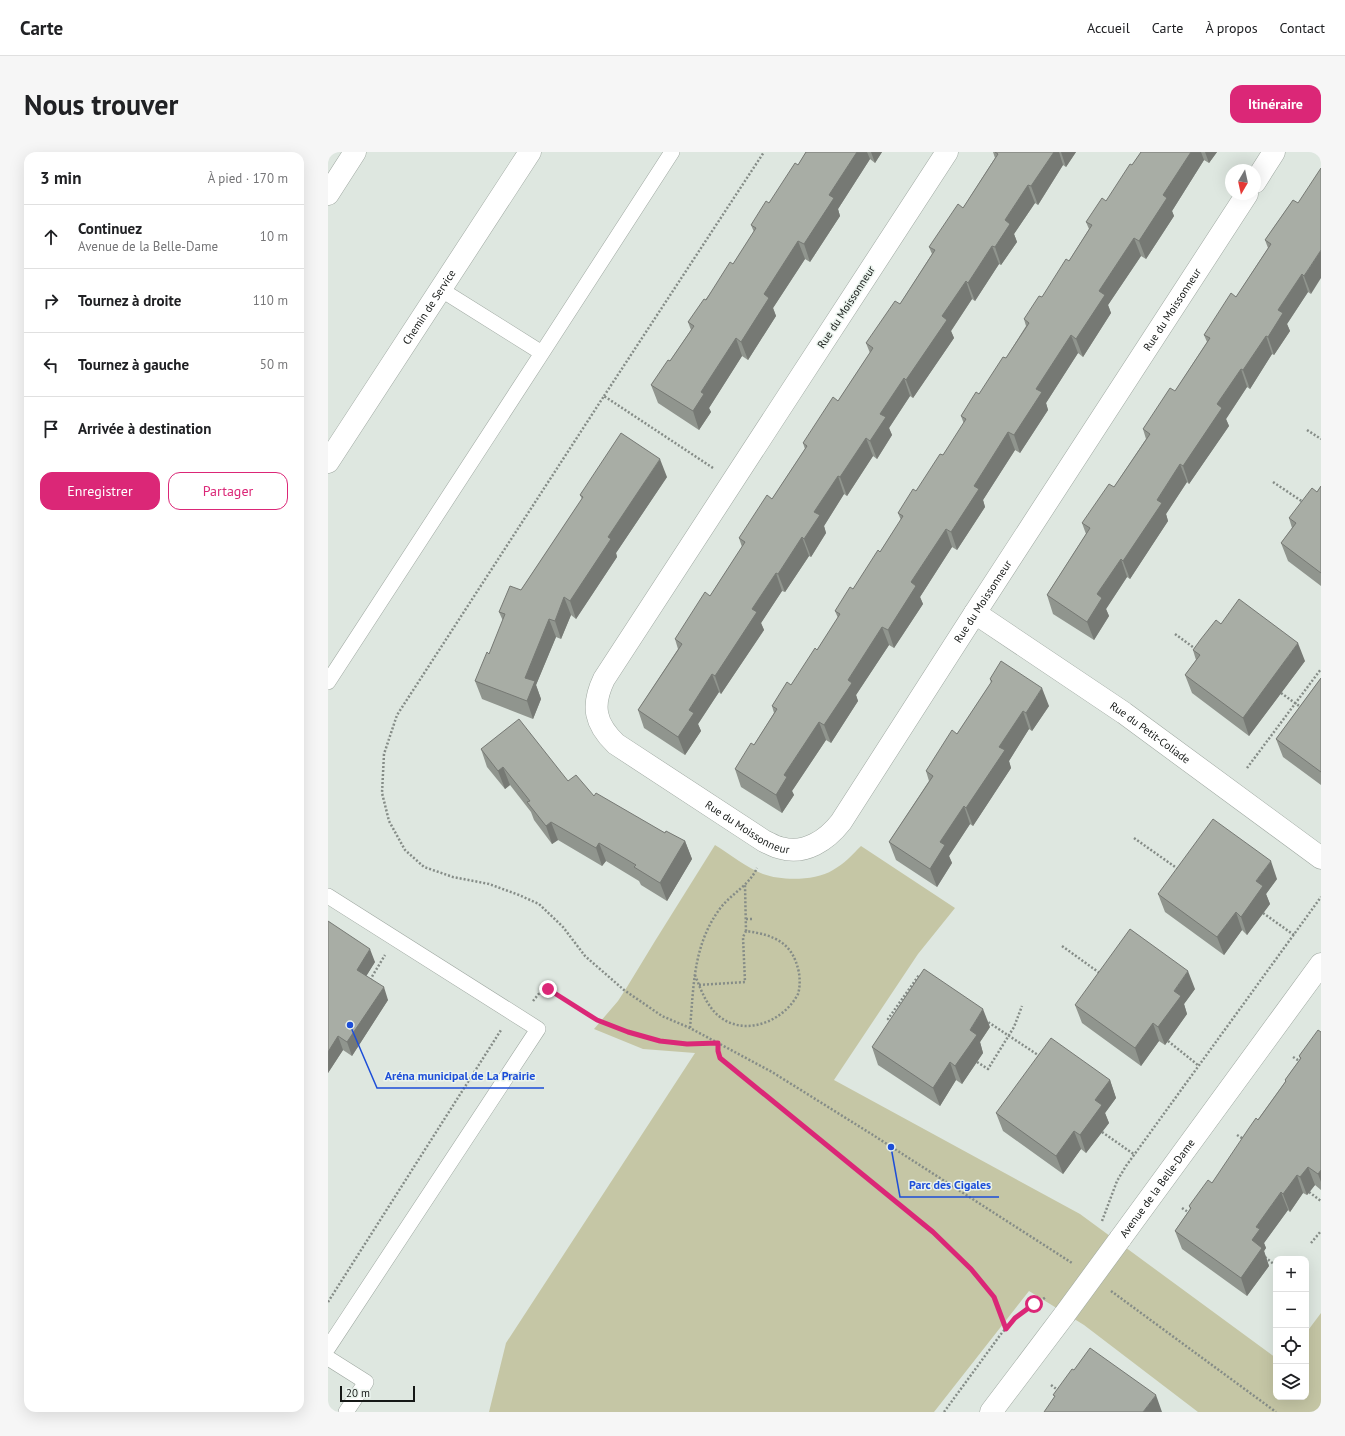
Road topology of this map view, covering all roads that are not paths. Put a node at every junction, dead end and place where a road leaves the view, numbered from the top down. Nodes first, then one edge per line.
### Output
1 (355, 152) edge
2 (530, 152) edge
3 (672, 152) edge
4 (947, 152) edge
5 (1274, 152) edge
6 (1261, 173) edge
7 (328, 194) edge
8 (1243, 200) edge
9 (440, 289) junction
10 (542, 353) junction
11 (328, 462) edge
12 (975, 613) junction
13 (328, 682) edge
14 (1321, 858) edge
15 (329, 900) edge
16 (1321, 964) edge
17 (328, 1348) edge
18 (328, 1358) edge
19 (346, 1412) edge
20 (991, 1412) edge

1 - 7 main road
2 - 9 main road, Chemin de Service
3 - 10 lane
4 - 12 main road, Rue du Moissonneur
5 - 6 main road
8 - 12 main road, Rue du Moissonneur
9 - 10 lane
9 - 11 main road, Chemin de Service
10 - 13 lane
12 - 14 main road, Rue du Petit-Coliade
15 - 17 lane
16 - 20 main road, Avenue de la Belle-Dame, bridge
18 - 19 lane

